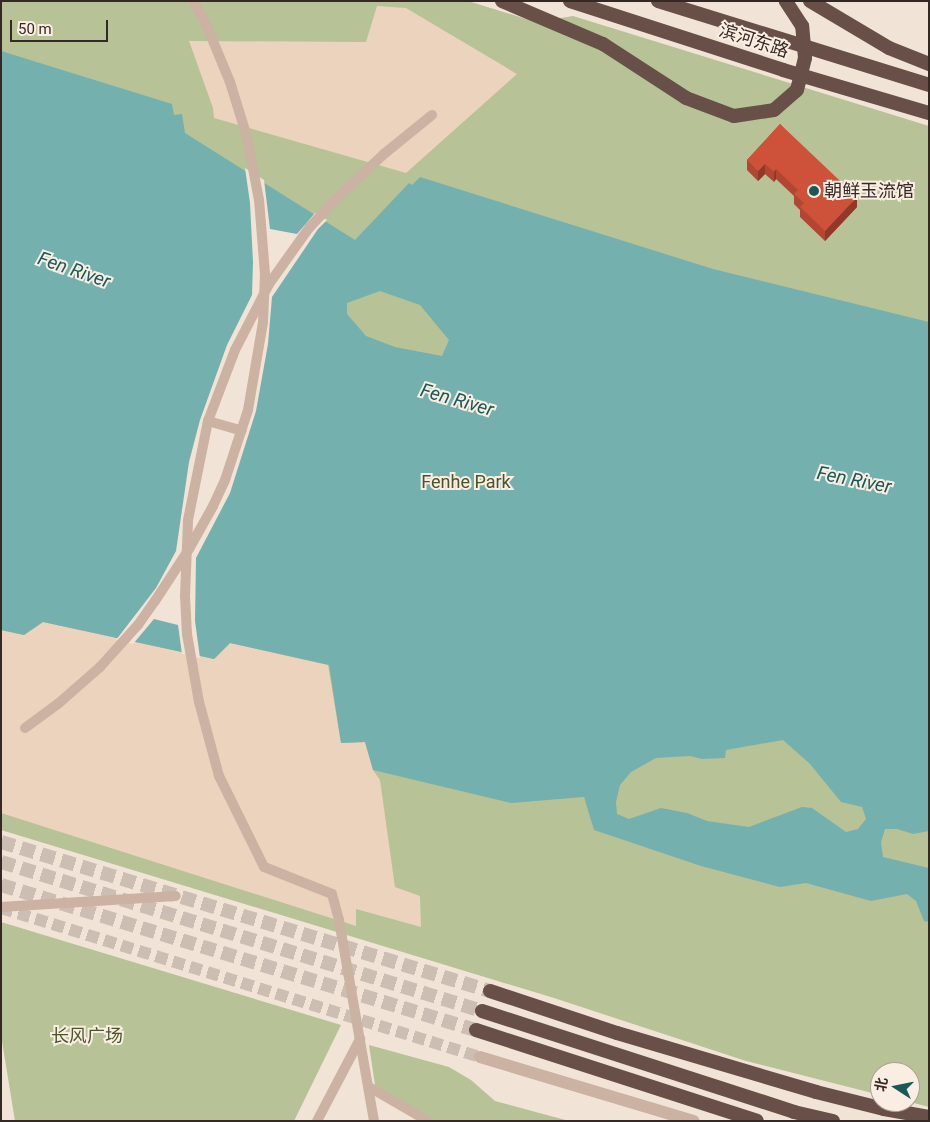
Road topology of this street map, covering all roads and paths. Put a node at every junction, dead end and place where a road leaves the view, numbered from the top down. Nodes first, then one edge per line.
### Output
1 (192, 1) edge
2 (502, 1) edge
3 (570, 1) edge
4 (658, 1) edge
5 (786, 1) edge
6 (810, 1) edge
7 (929, 64) edge
8 (929, 85) edge
9 (929, 113) edge
10 (432, 115) dead end
11 (208, 421) junction
12 (242, 431) junction
13 (25, 728) dead end
14 (176, 896) dead end
15 (1, 906) edge
16 (490, 992) tunnel mouth
17 (482, 1011) tunnel mouth
18 (476, 1030) tunnel mouth
19 (360, 1040) junction
20 (480, 1057) tunnel mouth
21 (369, 1087) junction
22 (638, 1105) junction
23 (929, 1118) edge
24 (317, 1121) edge
25 (374, 1121) edge
26 (428, 1121) edge
27 (671, 1121) edge
28 (694, 1121) edge
29 (756, 1121) edge
30 (833, 1121) edge

1 - 12 street
2 - 5 highway, bridge
3 - 9 highway, 滨河东路
4 - 8 highway, 滨河东路
6 - 7 highway
10 - 11 street
11 - 12 street
11 - 19 street
12 - 13 street
14 - 15 street
16 - 23 highway
17 - 30 highway
18 - 29 highway
19 - 21 street
19 - 24 street
20 - 22 street
21 - 25 street
21 - 26 street
22 - 27 street
22 - 28 street

